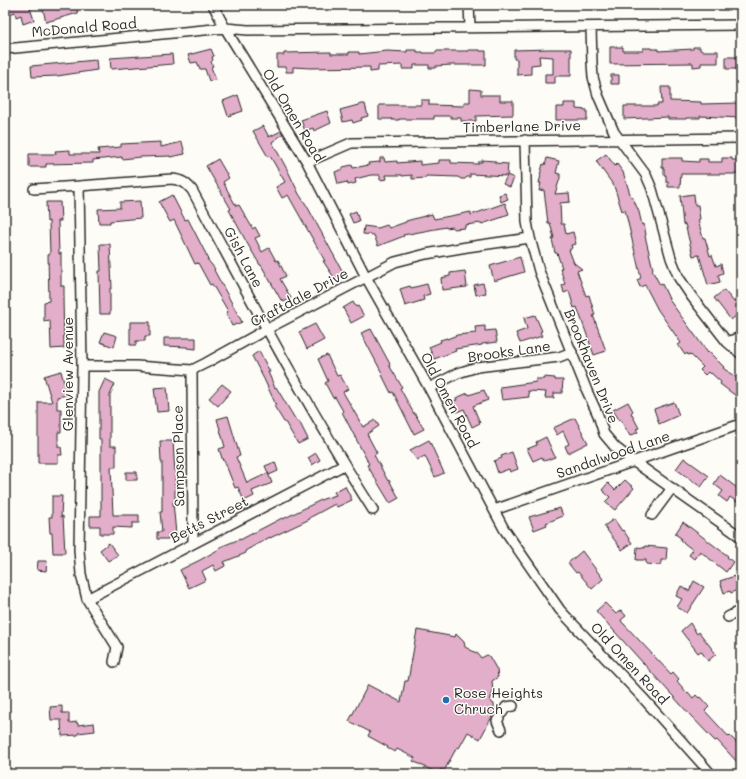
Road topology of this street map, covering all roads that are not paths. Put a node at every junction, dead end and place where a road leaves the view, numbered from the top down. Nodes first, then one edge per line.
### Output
1 (213, 5) edge
2 (470, 5) edge
3 (741, 25) edge
4 (470, 27) junction
5 (591, 27) junction
6 (225, 28) junction
7 (5, 48) edge
8 (741, 138) edge
9 (620, 139) junction
10 (525, 140) junction
11 (307, 162) junction
12 (79, 186) junction
13 (34, 189) dead end
14 (530, 238) junction
15 (366, 277) junction
16 (267, 329) junction
17 (741, 337) edge
18 (727, 342) junction
19 (572, 352) junction
20 (741, 354) edge
21 (82, 366) junction
22 (192, 370) junction
23 (429, 388) junction
24 (741, 424) edge
25 (633, 461) junction
26 (344, 465) junction
27 (672, 488) junction
28 (373, 510) dead end
29 (494, 510) junction
30 (652, 515) dead end
31 (741, 537) edge
32 (193, 542) junction
33 (87, 598) junction
34 (741, 610) edge
35 (728, 617) dead end
36 (114, 662) dead end
37 (513, 706) dead end
38 (501, 730) dead end
39 (711, 774) edge

1 - 6 street, Old Omen Road
2 - 4 street
3 - 5 street, McDonald Road
4 - 5 street, McDonald Road
4 - 6 street, McDonald Road
5 - 9 street
6 - 7 street, McDonald Road
6 - 11 street, Old Omen Road
8 - 9 street, Timberlane Drive
9 - 10 street, Timberlane Drive
9 - 18 street
10 - 11 street, Timberlane Drive
10 - 14 street, Brookhaven Drive
11 - 15 street, Old Omen Road
12 - 13 street
12 - 16 street, Gish Lane
12 - 21 street, Glenview Avenue
14 - 15 street, Craftdale Drive
14 - 19 street, Brookhaven Drive
15 - 16 street, Craftdale Drive
15 - 23 street, Old Omen Road
16 - 22 street, Craftdale Drive
16 - 26 street, Gish Lane
17 - 18 street
18 - 20 street
19 - 23 street, Brooks Lane
19 - 25 street, Brookhaven Drive
21 - 22 street
21 - 33 street, Glenview Avenue
22 - 32 street, Sampson Place
23 - 29 street, Old Omen Road
24 - 25 street, Sandalwood Lane
25 - 27 street, Brookhaven Drive
25 - 29 street, Sandalwood Lane
26 - 28 street, Gish Lane
26 - 32 street, Betts Street
27 - 30 street
27 - 31 street, Brookhaven Drive
29 - 39 street, Old Omen Road
32 - 33 street, Betts Street
33 - 36 street, Glenview Avenue
34 - 35 street
37 - 38 street

